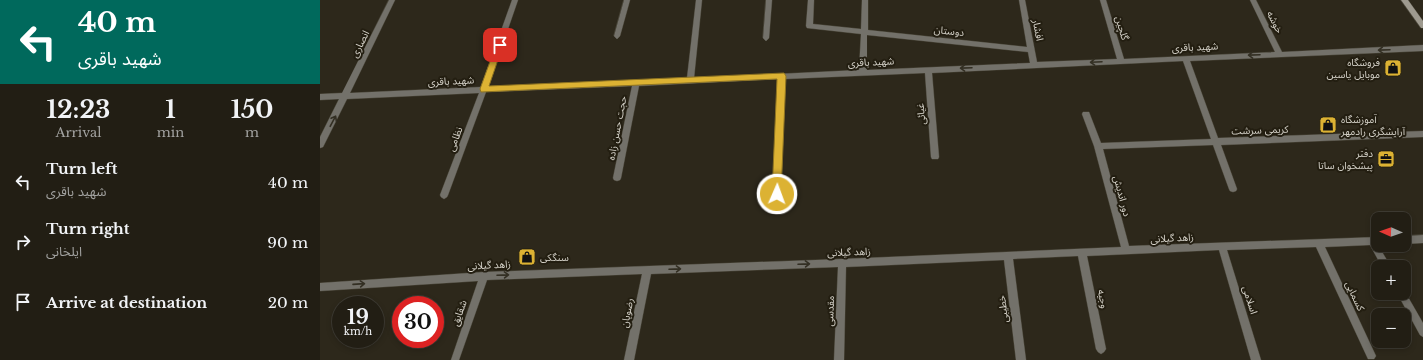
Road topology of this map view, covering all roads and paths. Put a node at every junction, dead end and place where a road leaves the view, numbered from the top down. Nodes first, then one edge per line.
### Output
1 (392, 0) edge
2 (515, 0) edge
3 (627, 0) edge
4 (699, 0) edge
5 (769, 0) edge
6 (811, 0) edge
7 (864, 0) edge
8 (1022, 0) edge
9 (1104, 0) edge
10 (1253, 0) edge
11 (1404, 0) edge
12 (1423, 26) edge
13 (864, 31) junction
14 (617, 36) dead end
15 (766, 38) dead end
16 (1423, 48) edge
17 (1032, 50) junction
18 (1280, 54) junction
19 (1185, 58) junction
20 (1121, 61) junction
21 (1034, 65) junction
22 (928, 69) junction
23 (863, 72) junction
24 (782, 76) junction
25 (690, 80) junction
26 (636, 82) junction
27 (484, 89) junction
28 (345, 96) junction
29 (320, 97) edge
30 (1086, 114) dead end
31 (1423, 134) edge
32 (1216, 141) junction
33 (320, 145) edge
34 (1098, 146) junction
35 (935, 157) dead end
36 (617, 178) dead end
37 (1233, 189) dead end
38 (777, 194) dead end
39 (444, 195) dead end
40 (1423, 239) edge
41 (1411, 240) edge
42 (1371, 241) edge
43 (1319, 244) junction
44 (1222, 246) junction
45 (1126, 251) junction
46 (1082, 253) junction
47 (1008, 256) junction
48 (842, 263) junction
49 (647, 270) junction
50 (484, 276) junction
51 (320, 287) edge
52 (1405, 300) edge
53 (1423, 332) edge
54 (1101, 349) dead end
55 (1371, 356) dead end
56 (455, 359) dead end
57 (629, 360) edge
58 (839, 360) edge
59 (1020, 360) edge
60 (1256, 360) edge

1 - 28 street, انصاری
2 - 27 street, نظامی
3 - 14 street
4 - 25 street
5 - 15 street
6 - 13 street, دوستان
7 - 13 street
8 - 17 street, افشار
9 - 20 street, گلچین
10 - 18 street, خوشه
11 - 12 main road
13 - 17 street, دوستان
13 - 23 street
16 -> 18 street, شهید باقری
17 - 21 street, افشار
18 -> 19 street, شهید باقری
19 - 20 street, شهید باقری
19 - 32 street
20 -> 21 street, شهید باقری
21 -> 22 street, شهید باقری
22 - 23 street, شهید باقری
22 - 35 street, غیائی
23 - 24 street, شهید باقری
24 - 25 street, شهید باقری
24 - 38 street
25 - 26 street, شهید باقری
26 - 27 street, شهید باقری
26 - 36 street, حجت حسن زاده
27 - 28 street, شهید باقری
27 - 39 street, نظامی
28 - 29 street, شهید باقری
33 -> 28 street, انصاری
30 - 34 street, دور اندیش
31 - 32 street, کریمی سرشت
32 - 34 street, کریمی سرشت
32 - 37 street
34 - 45 street, دور اندیش
40 - 41 street
42 - 43 street, زاهد گیلانی
43 - 44 street, زاهد گیلانی
43 - 55 street, کسمایی
44 - 45 street, زاهد گیلانی
44 - 60 street, اسلامی
45 - 46 street, زاهد گیلانی
46 - 47 street, زاهد گیلانی
46 - 54 street, وجیه
47 - 48 street, زاهد گیلانی
47 - 59 street, خطیبی
49 -> 48 street, زاهد گیلانی
48 - 58 street, مقدسی
50 -> 49 street, زاهد گیلانی
49 - 57 street, رضویان
51 -> 50 street, زاهد گیلانی
50 - 56 street, شقایق
52 - 53 street

